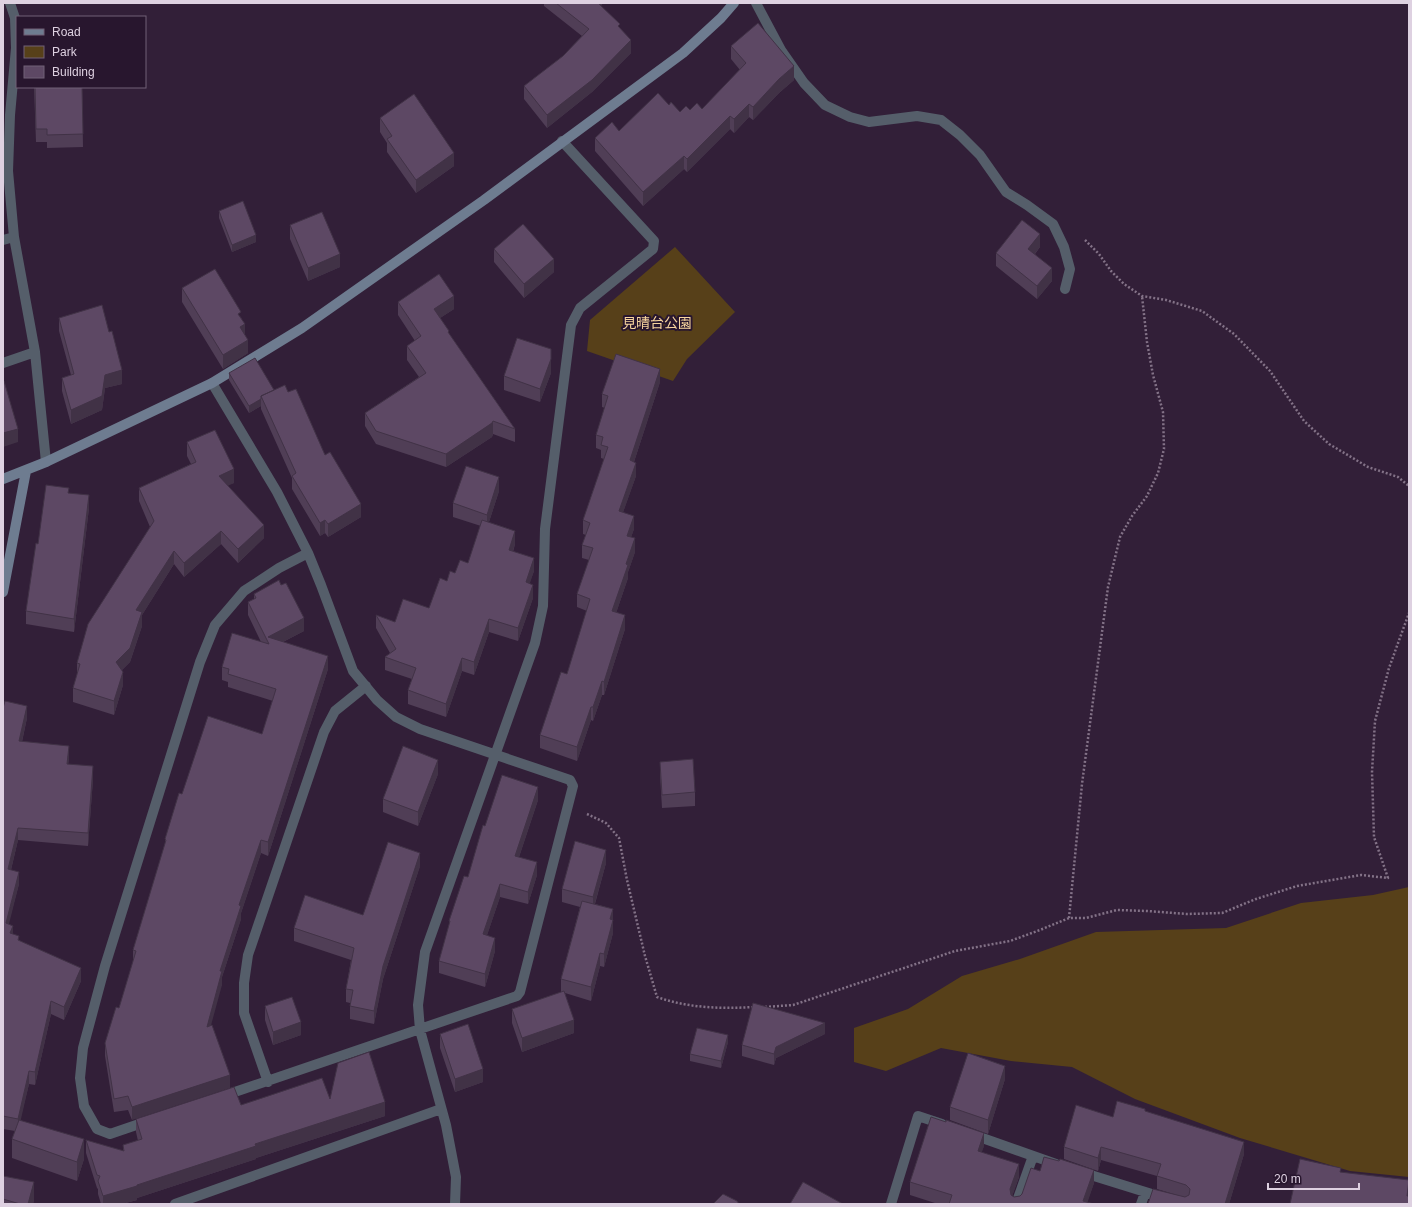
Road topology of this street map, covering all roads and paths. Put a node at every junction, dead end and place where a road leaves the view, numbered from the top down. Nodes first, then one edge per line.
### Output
1 (10, 3) edge
2 (734, 3) edge
3 (756, 3) edge
4 (6, 116) edge
5 (562, 142) junction
6 (1053, 224) junction
7 (14, 237) junction
8 (3, 240) edge
9 (1065, 289) dead end
10 (1142, 296) junction
11 (35, 352) junction
12 (3, 363) edge
13 (212, 383) junction
14 (46, 462) junction
15 (26, 471) junction
16 (3, 479) edge
17 (1409, 486) edge
18 (308, 553) junction
19 (3, 592) edge
20 (1409, 613) edge
21 (366, 686) junction
22 (495, 755) junction
23 (567, 809) junction
24 (1069, 918) junction
25 (420, 1030) junction
26 (268, 1082) junction
27 (215, 1099) edge
28 (441, 1109) junction
29 (155, 1119) edge
30 (1033, 1156) junction
31 (1145, 1193) junction
32 (175, 1204) edge
33 (455, 1204) edge
34 (891, 1204) edge
35 (1016, 1204) edge
36 (1141, 1204) edge
37 (1184, 1204) edge

1 - 4 street
2 - 5 street
3 - 6 street
4 - 7 street
5 - 13 street
5 - 22 street
6 - 9 street
6 - 10 path
7 - 8 street
7 - 11 street
10 - 17 path
10 - 24 path
11 - 12 street
11 - 14 street
13 - 14 street
13 - 18 street
14 - 15 street
15 - 16 street
15 - 19 street
18 - 21 street
18 - 29 street
20 - 24 path
21 - 22 street
21 - 26 street
22 - 23 street
22 - 25 street
23 - 24 path
23 - 25 street
25 - 26 street
25 - 28 street
26 - 27 street
28 - 32 street
28 - 33 street
30 - 31 street
30 - 34 street
30 - 35 street
31 - 36 street
31 - 37 street

